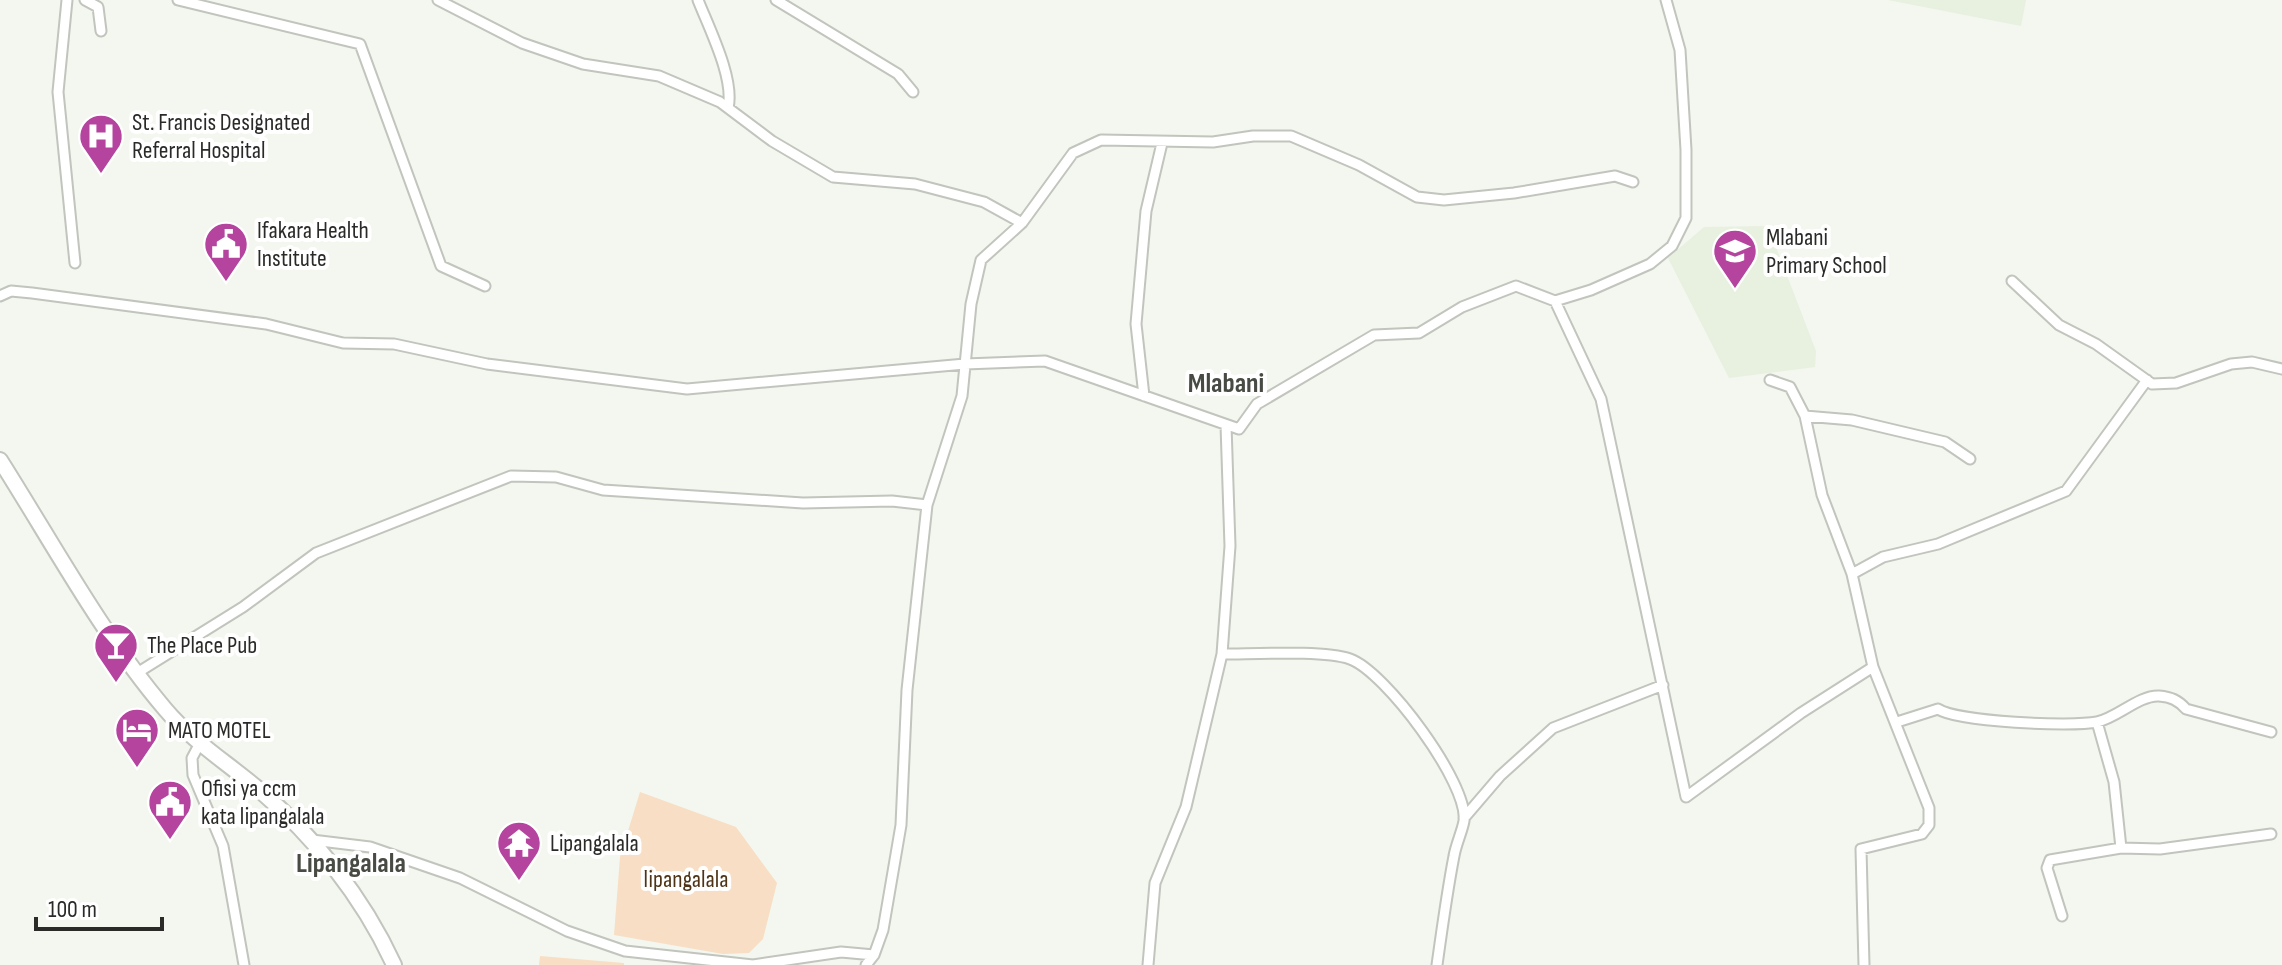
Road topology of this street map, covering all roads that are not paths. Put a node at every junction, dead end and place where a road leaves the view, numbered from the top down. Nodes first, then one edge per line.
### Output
1 (67, 0) edge
2 (85, 0) edge
3 (178, 0) edge
4 (438, 0) edge
5 (698, 0) edge
6 (776, 0) edge
7 (1666, 0) edge
8 (101, 31) dead end
9 (913, 92) dead end
10 (728, 108) junction
11 (1162, 143) junction
12 (1633, 182) dead end
13 (1022, 223) junction
14 (75, 263) dead end
15 (2012, 281) dead end
16 (485, 286) dead end
17 (0, 296) edge
18 (1555, 301) junction
19 (965, 364) junction
20 (2282, 369) edge
21 (1770, 380) dead end
22 (2147, 380) junction
23 (1144, 396) junction
24 (1805, 416) junction
25 (1226, 425) junction
26 (1970, 459) dead end
27 (0, 460) edge
28 (927, 505) junction
29 (1852, 574) junction
30 (1222, 654) junction
31 (1873, 667) junction
32 (137, 673) junction
33 (1663, 685) junction
34 (1897, 722) junction
35 (2097, 722) junction
36 (2271, 732) dead end
37 (200, 743) junction
38 (1464, 818) junction
39 (2271, 834) dead end
40 (312, 840) junction
41 (2121, 848) junction
42 (2062, 916) dead end
43 (874, 955) junction
44 (244, 965) edge
45 (394, 965) edge
46 (866, 965) edge
47 (1148, 965) edge
48 (1437, 965) edge
49 (1864, 965) edge

1 - 14 street
2 - 8 street
3 - 16 street
4 - 10 street
5 - 10 street
6 - 9 street
7 - 18 street
10 - 13 street
11 - 12 street
11 - 13 street
11 - 23 street
13 - 19 street
15 - 22 street
17 - 19 street
18 - 25 street
18 - 33 street
19 - 23 street
19 - 28 street
20 - 22 street
21 - 24 street
22 - 29 street
23 - 25 street
24 - 26 street
24 - 29 street
25 - 30 street
27 - 32 main road
28 - 32 street
28 - 43 street
29 - 31 street
30 - 38 street
30 - 47 street
31 - 33 street
31 - 34 street
32 - 37 main road
33 - 38 street
34 - 35 street
34 - 49 street
35 - 36 street
35 - 41 street
37 - 40 main road
37 - 44 street
38 - 48 street
39 - 41 street
40 - 43 street
40 - 45 main road
41 - 42 street
43 - 46 street

